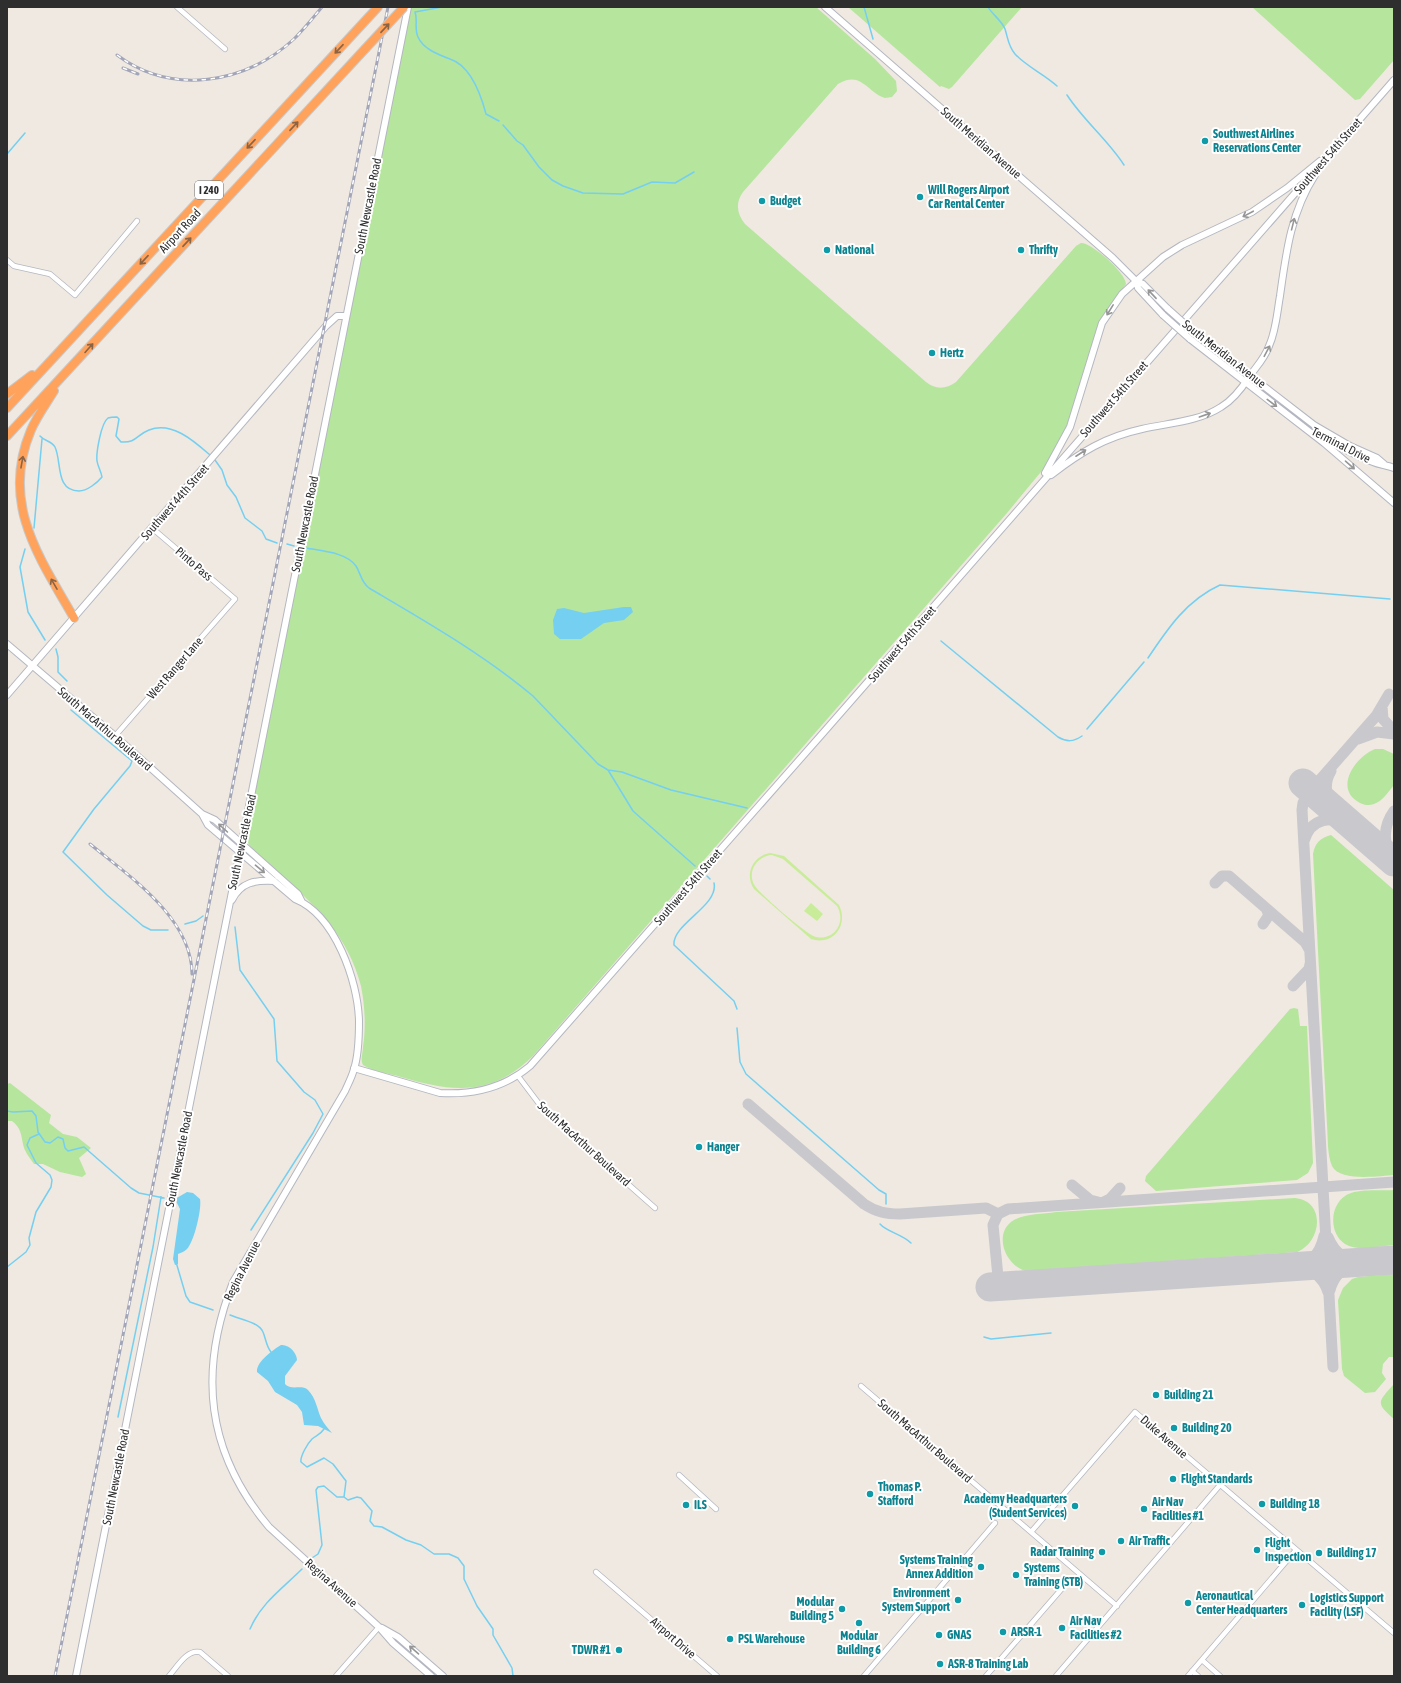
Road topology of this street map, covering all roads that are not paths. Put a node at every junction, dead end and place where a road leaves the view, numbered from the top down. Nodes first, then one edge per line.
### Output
1 (177, 7) edge
2 (378, 7) edge
3 (404, 7) edge
4 (408, 7) edge
5 (825, 7) edge
6 (225, 49) dead end
7 (1394, 80) edge
8 (1335, 148) junction
9 (137, 221) dead end
10 (7, 260) edge
11 (1136, 281) junction
12 (346, 316) junction
13 (326, 326) junction
14 (343, 331) junction
15 (51, 360) junction
16 (63, 376) junction
17 (1250, 376) junction
18 (1246, 383) junction
19 (7, 394) edge
20 (7, 408) edge
21 (1298, 423) junction
22 (1314, 425) joint
23 (7, 436) edge
24 (1384, 464) junction
25 (1394, 468) edge
26 (1039, 484) junction
27 (1394, 503) edge
28 (152, 528) junction
29 (235, 599) joint
30 (74, 618) junction
31 (7, 644) edge
32 (32, 666) junction
33 (7, 695) edge
34 (115, 736) junction
35 (202, 814) junction
36 (242, 844) junction
37 (240, 852) junction
38 (274, 881) junction
39 (302, 902) junction
40 (229, 907) junction
41 (354, 1068) junction
42 (518, 1076) junction
43 (655, 1208) dead end
44 (861, 1386) dead end
45 (679, 1475) dead end
46 (1220, 1485) junction
47 (716, 1509) dead end
48 (995, 1523) dead end
49 (1031, 1532) junction
50 (1296, 1550) junction
51 (596, 1572) dead end
52 (1065, 1585) dead end
53 (1116, 1606) junction
54 (379, 1627) junction
55 (1394, 1633) edge
56 (1202, 1660) junction
57 (1192, 1671) junction
58 (76, 1676) edge
59 (169, 1676) edge
60 (228, 1676) edge
61 (336, 1676) edge
62 (431, 1676) edge
63 (443, 1676) edge
64 (717, 1676) edge
65 (864, 1676) edge
66 (986, 1676) edge
67 (1056, 1676) edge
68 (1188, 1676) edge
69 (1198, 1676) edge
70 (1220, 1676) edge

1 - 6 street
2 -> 15 highway, Airport Road / I 240
16 -> 3 highway, Airport Road / I 240, bridge
4 - 12 main road, South Newcastle Road
5 - 11 main road, South Meridian Avenue
7 - 8 main road, Southwest 54th Street
8 -> 11 main road
17 -> 8 main road
8 - 26 main road, Southwest 54th Street
9 - 10 street
17 -> 11 main road, South Meridian Avenue, bridge
11 - 18 main road, South Meridian Avenue, bridge
11 -> 26 main road
12 - 13 main road, Southwest 44th Street
12 - 14 main road, South Newcastle Road
13 - 14 main road
13 - 28 main road, Southwest 44th Street
14 - 36 main road, South Newcastle Road
15 - 19 highway
15 - 20 highway, Airport Road / I 240
16 - 23 highway, Airport Road / I 240
30 -> 16 highway
17 - 18 main road
17 - 22 main road, South Meridian Avenue
18 -> 21 main road, South Meridian Avenue
26 -> 18 main road
21 - 24 main road, Terminal Drive
21 -> 27 main road
22 - 24 main road, Terminal Drive
24 - 25 main road, Terminal Drive
26 - 42 main road, Southwest 54th Street
28 - 29 street, Pinto Pass
28 - 30 main road, Southwest 44th Street
29 - 34 street, West Ranger Lane
30 - 32 main road, Southwest 44th Street
31 - 32 main road, South MacArthur Boulevard
32 - 33 main road, Southwest 44th Street
32 - 34 main road, South MacArthur Boulevard
34 - 35 main road, South MacArthur Boulevard
36 -> 35 main road, South MacArthur Boulevard
35 - 37 main road, South MacArthur Boulevard
36 - 37 main road, South Newcastle Road
36 - 39 main road, South MacArthur Boulevard
37 -> 38 main road, South MacArthur Boulevard
37 - 40 main road, South Newcastle Road
38 - 39 main road, South MacArthur Boulevard
38 - 40 main road
39 - 41 main road, South MacArthur Boulevard
40 - 58 main road, South Newcastle Road
41 - 42 main road, Southwest 54th Street
41 - 54 main road, Regina Avenue
42 - 43 street, South MacArthur Boulevard
44 - 49 street, South MacArthur Boulevard
45 - 47 street
46 - 49 street, Duke Avenue
46 - 50 street, Duke Avenue
46 - 53 street
48 - 65 street
49 - 53 street, South MacArthur Boulevard
50 - 55 street, Duke Avenue
50 - 56 street
51 - 64 street, Airport Drive
52 - 66 street
53 - 67 street
54 - 61 street
54 - 62 main road, Regina Avenue
63 -> 54 main road, Regina Avenue
56 - 57 street
56 - 70 street
57 - 68 street
57 - 69 street
59 - 60 street

